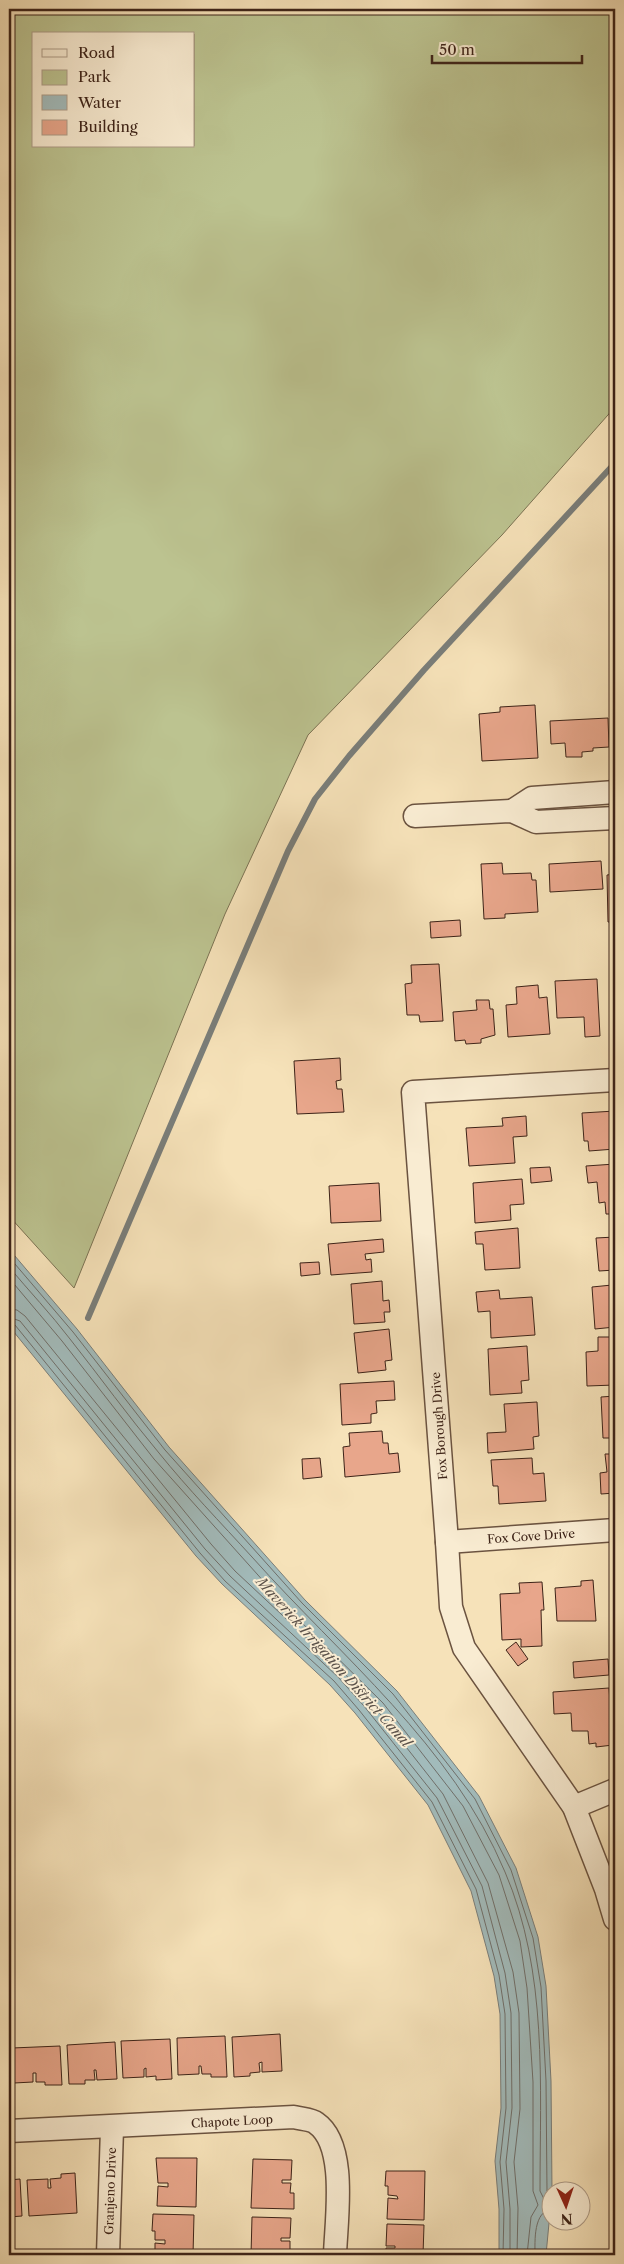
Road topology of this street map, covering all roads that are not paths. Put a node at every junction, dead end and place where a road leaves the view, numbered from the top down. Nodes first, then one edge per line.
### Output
1 (615, 792) edge
2 (512, 811) junction
3 (415, 816) dead end
4 (615, 818) edge
5 (615, 1080) edge
6 (615, 1530) edge
7 (448, 1542) junction
8 (615, 1790) edge
9 (574, 1807) junction
10 (615, 1919) edge
11 (112, 2128) junction
12 (9, 2131) edge
13 (108, 2255) edge
14 (335, 2255) edge

1 - 2 street
2 - 3 street
2 - 4 street
5 - 7 street, Fox Borough Drive
6 - 7 street, Fox Cove Drive
7 - 9 street, Fox Borough Drive
8 - 9 street
9 - 10 street, Fox Borough Drive
11 - 12 street, Chapote Loop
11 - 13 street, Granjeno Drive
11 - 14 street, Chapote Loop

